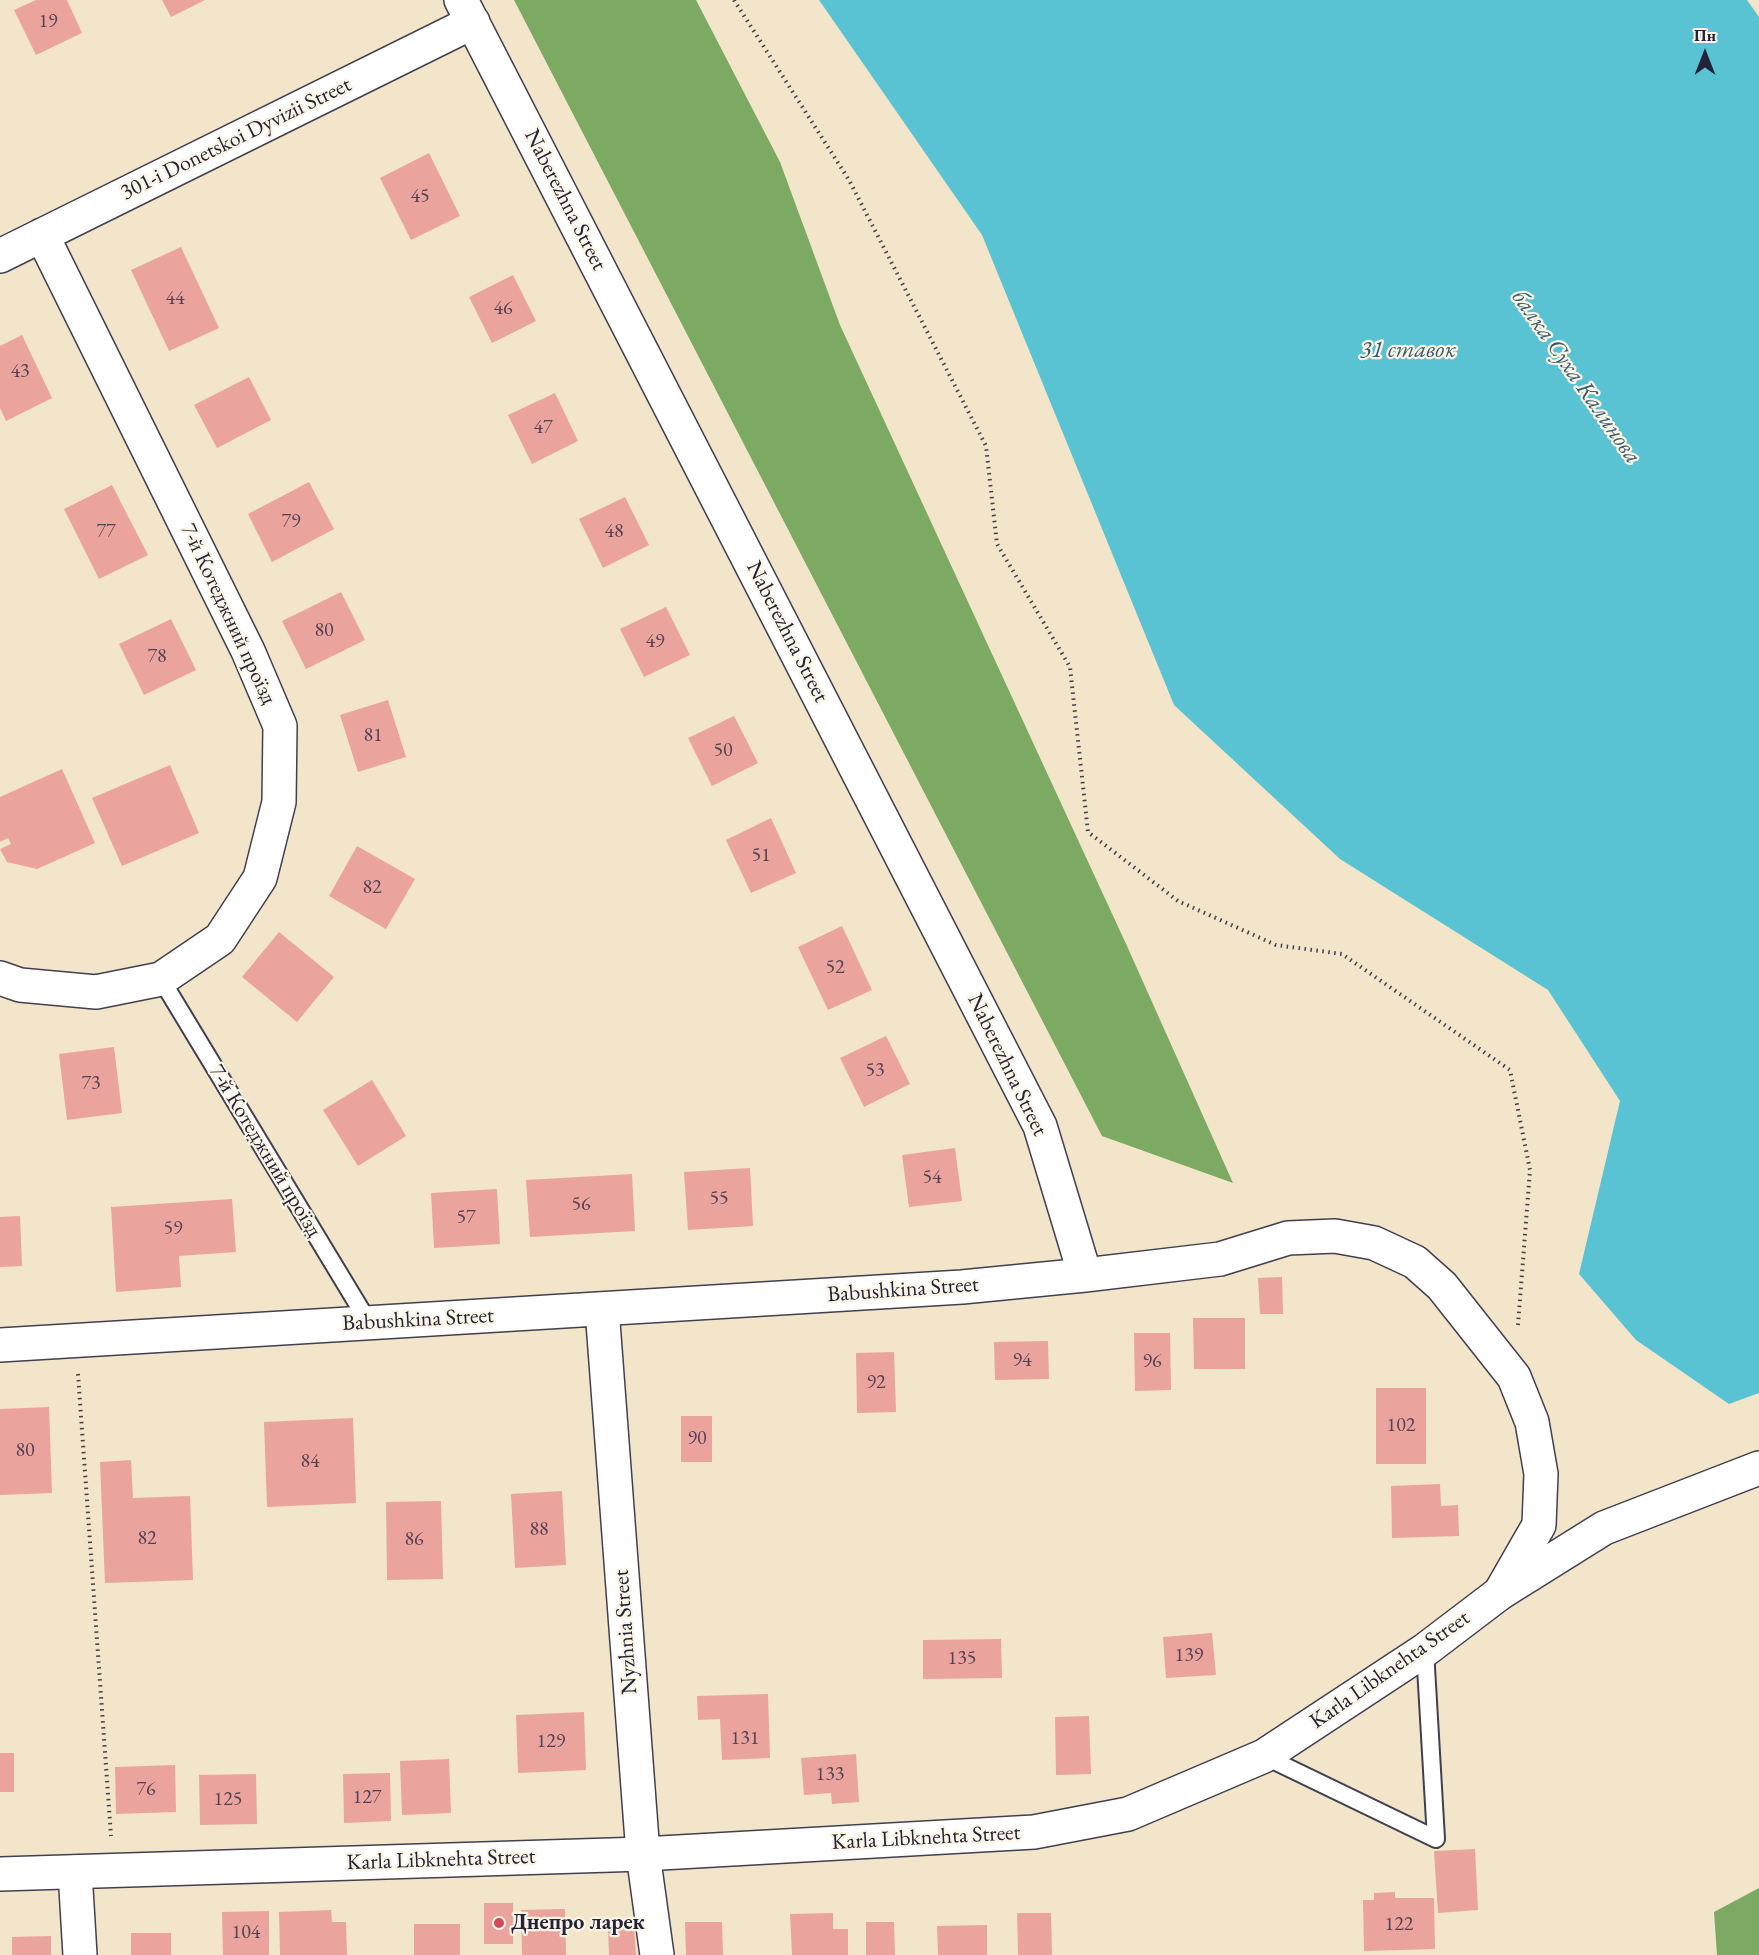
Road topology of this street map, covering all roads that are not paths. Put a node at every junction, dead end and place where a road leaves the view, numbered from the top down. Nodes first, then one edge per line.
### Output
1 (467, 11) edge
2 (42, 235) junction
3 (0, 256) edge
4 (0, 978) edge
5 (161, 979) junction
6 (1085, 1275) junction
7 (602, 1309) junction
8 (369, 1323) junction
9 (0, 1345) edge
10 (1759, 1468) edge
11 (1500, 1593) junction
12 (1425, 1650) junction
13 (1264, 1756) junction
14 (643, 1854) junction
15 (75, 1872) junction
16 (0, 1874) edge
17 (80, 1955) edge
18 (657, 1955) edge

1 - 2 street, 301-i Donetskoi Dyvizii Street
1 - 6 street, Naberezhna Street
2 - 3 street, 301-i Donetskoi Dyvizii Street
2 - 5 street, 7-й Котеджний проїзд
4 - 5 street, 7-й Котеджний проїзд
5 - 8 lane, 7-й Котеджний проїзд
6 - 7 street, Babushkina Street
6 - 11 street, Babushkina Street
7 - 8 street, Babushkina Street
7 - 14 street, Nyzhnia Street
8 - 9 street, Babushkina Street
10 - 11 street, Karla Libknehta Street
11 - 12 street, Karla Libknehta Street
12 - 13 street, Karla Libknehta Street
12 - 13 lane
13 - 14 street, Karla Libknehta Street
14 - 15 street, Karla Libknehta Street
14 - 18 street, Nyzhnia Street
15 - 16 street, Karla Libknehta Street
15 - 17 street

